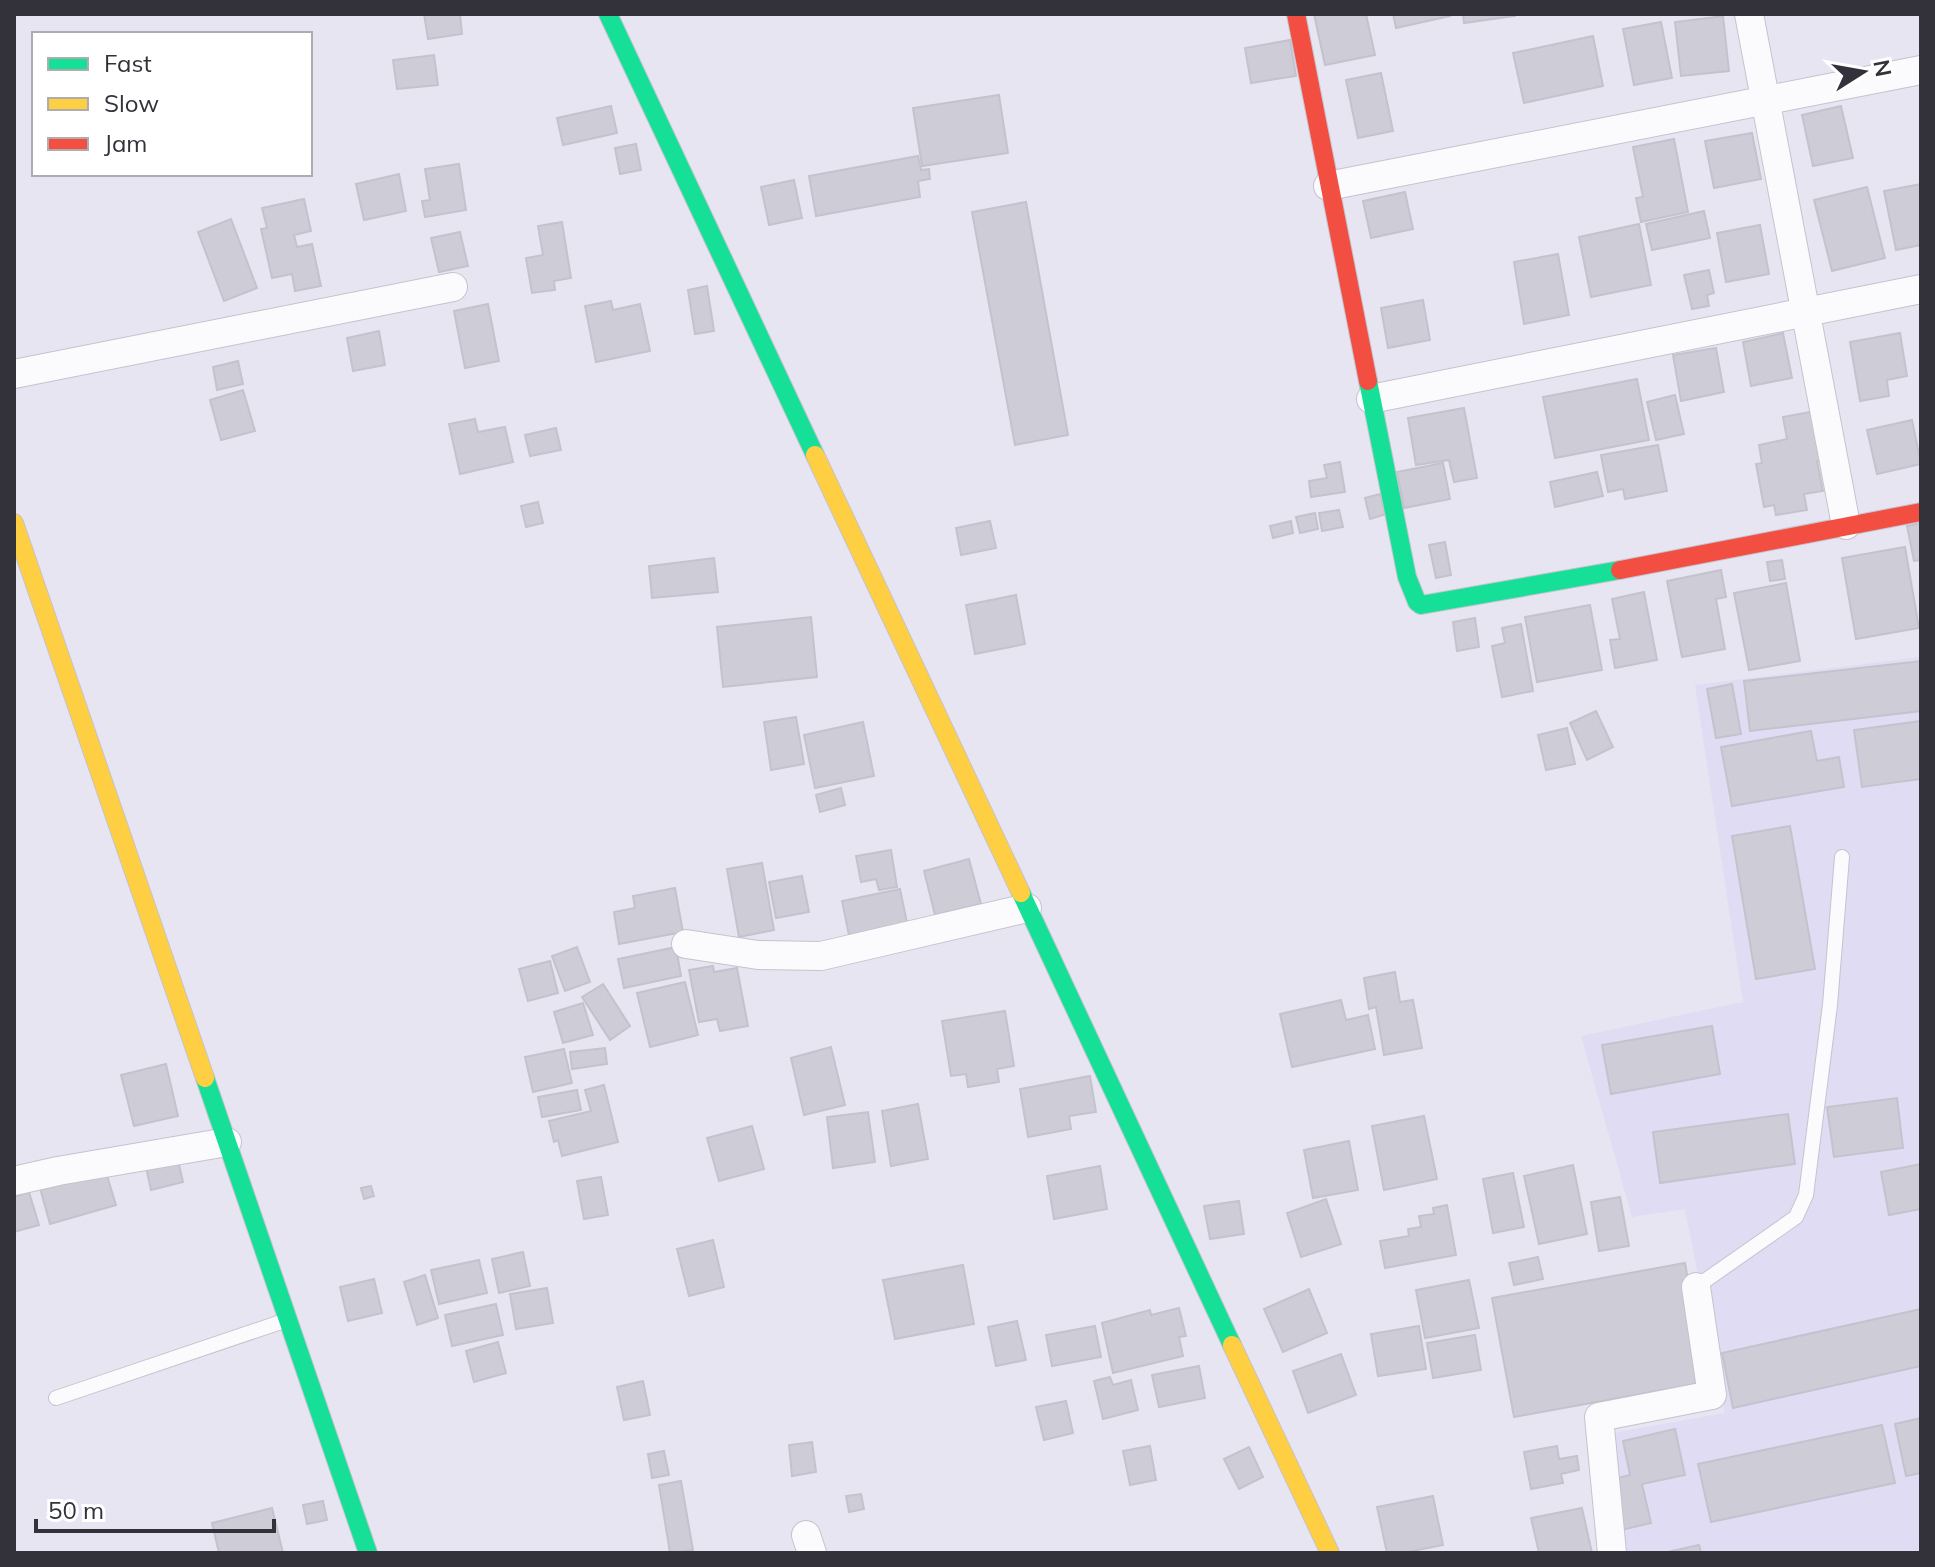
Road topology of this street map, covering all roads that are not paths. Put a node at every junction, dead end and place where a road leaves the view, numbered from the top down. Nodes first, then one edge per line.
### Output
1 (608, 14) edge
2 (1296, 14) edge
3 (1749, 14) edge
4 (1921, 70) edge
5 (1764, 100) junction
6 (1328, 186) junction
7 (453, 287) dead end
8 (1921, 289) edge
9 (1806, 310) junction
10 (14, 374) edge
11 (1371, 399) junction
12 (1921, 512) edge
13 (14, 523) edge
14 (1846, 525) junction
15 (1842, 857) dead end
16 (1027, 908) junction
17 (686, 944) dead end
18 (227, 1142) junction
19 (14, 1181) edge
20 (1696, 1287) joint
21 (288, 1320) junction
22 (56, 1398) dead end
23 (368, 1553) edge
24 (1330, 1553) edge
25 (1612, 1553) edge

1 - 16 street
2 - 6 street
3 - 5 street
4 - 5 street
5 - 6 street
5 - 9 street
6 - 11 street
7 - 10 street
8 - 9 street
9 - 11 street
9 - 14 street
11 - 14 street
12 - 14 street
13 - 18 street
15 - 20 lane
16 - 17 street
16 - 24 street
18 - 19 street
18 - 21 street
20 - 25 street
21 - 22 lane
21 - 23 street

